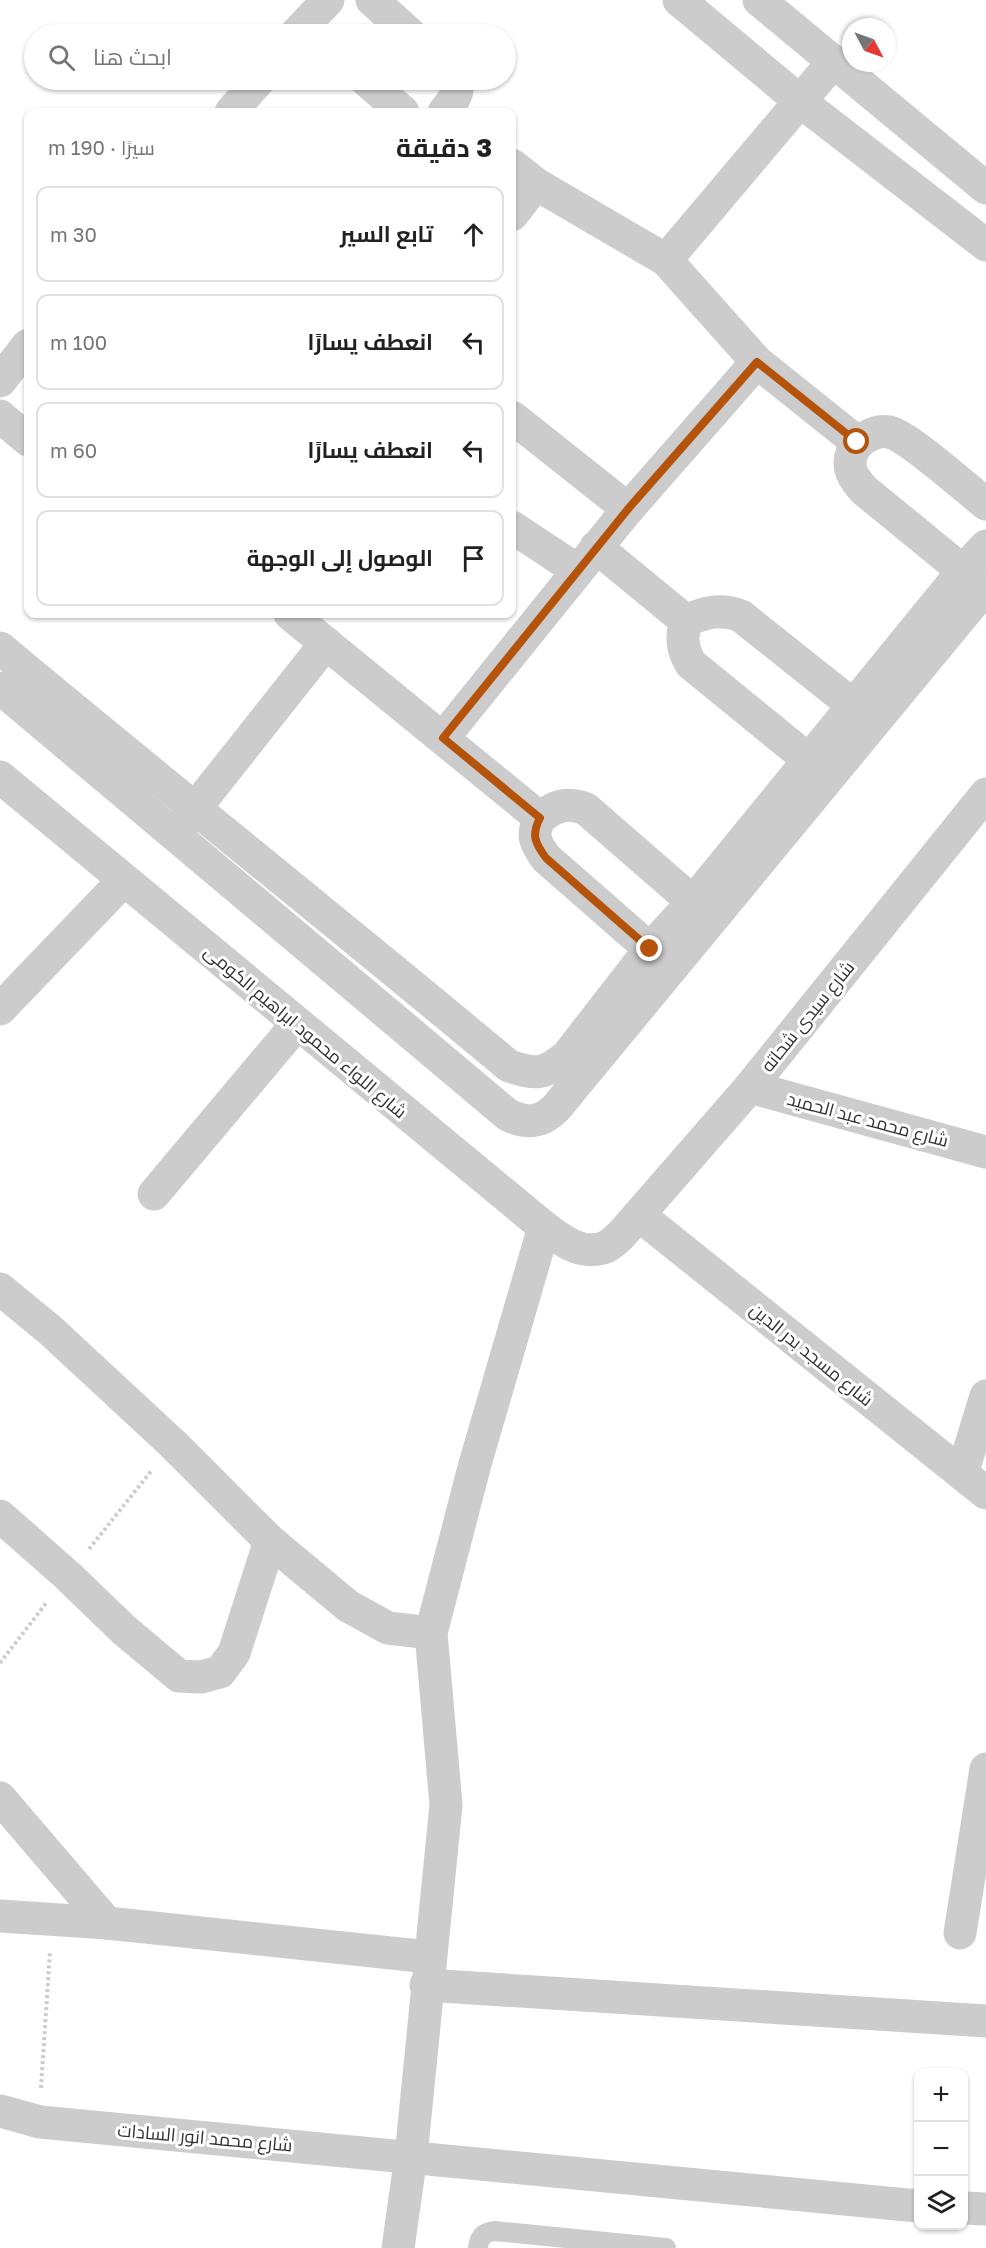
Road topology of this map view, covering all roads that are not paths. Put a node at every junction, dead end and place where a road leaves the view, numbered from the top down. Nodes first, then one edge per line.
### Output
1 (328, 0) edge
2 (372, 0) edge
3 (679, 0) edge
4 (759, 0) edge
5 (311, 24) edge
6 (399, 24) edge
7 (834, 61) junction
8 (250, 90) edge
9 (378, 90) edge
10 (458, 90) edge
11 (801, 102) junction
12 (234, 108) edge
13 (398, 108) edge
14 (447, 108) edge
15 (524, 175) edge
16 (986, 188) edge
17 (516, 202) edge
18 (986, 245) edge
19 (666, 260) junction
20 (24, 352) edge
21 (757, 362) junction
22 (0, 381) edge
23 (0, 416) edge
24 (516, 420) edge
25 (24, 437) edge
26 (857, 442) junction
27 (986, 504) edge
28 (628, 509) junction
29 (516, 529) edge
30 (986, 546) edge
31 (587, 559) junction
32 (974, 579) edge
33 (295, 618) edge
34 (686, 621) junction
35 (933, 629) junction
36 (326, 644) junction
37 (0, 648) edge
38 (0, 688) edge
39 (854, 706) junction
40 (443, 738) junction
41 (810, 761) junction
42 (0, 777) edge
43 (986, 794) edge
44 (195, 809) junction
45 (540, 818) junction
46 (973, 831) edge
47 (174, 834) junction
48 (124, 880) junction
49 (693, 902) junction
50 (650, 949) junction
51 (0, 1009) edge
52 (297, 1024) junction
53 (750, 1087) junction
54 (986, 1152) edge
55 (154, 1194) dead end
56 (630, 1224) junction
57 (544, 1227) junction
58 (0, 1289) edge
59 (986, 1396) edge
60 (974, 1483) edge
61 (0, 1516) edge
62 (270, 1541) junction
63 (431, 1633) junction
64 (986, 1769) edge
65 (0, 1798) edge
66 (0, 1916) edge
67 (107, 1923) junction
68 (960, 1933) dead end
69 (428, 1971) junction
70 (986, 2021) edge
71 (0, 2111) edge
72 (411, 2156) junction
73 (914, 2205) edge
74 (968, 2208) edge
75 (986, 2209) edge
76 (594, 2245) edge
77 (398, 2248) edge
78 (478, 2248) edge
79 (666, 2248) edge

1 - 5 street
2 - 6 street
3 - 11 street
4 - 7 street
7 - 11 street
7 - 16 street
8 - 12 street
9 - 13 street
10 - 14 street
11 - 18 street
11 - 19 street
15 - 17 street
15 - 19 street
19 - 21 street
20 - 22 street
21 - 26 street
21 - 28 street
23 - 25 street
24 - 28 street
26 - 27 street
26 - 32 street
28 - 31 street
29 - 31 street
30 - 32 street
31 - 34 street
31 - 40 street
32 - 35 street
33 - 36 street
34 - 39 street
34 - 41 street
35 - 39 street
35 - 47 street
36 - 40 street
36 - 44 street
37 - 44 street
38 - 47 street
39 - 41 street
40 - 45 street
41 - 49 street
42 - 48 street, شارع اللواء محمود ابراهيم الكومى
43 - 46 street, شارع سيدى شحاته
44 - 47 street
44 - 50 street
45 - 49 street
45 - 50 street
46 - 53 street, شارع سيدى شحاته
48 - 51 street
48 - 52 street, شارع اللواء محمود ابراهيم الكومى
49 - 50 street
52 - 55 street
52 - 57 street, شارع اللواء محمود ابراهيم الكومى
53 - 54 street, شارع محمد عبد الحميد
53 - 56 street, شارع سيدى شحاته
56 - 57 street, شارع اللواء محمود ابراهيم الكومى
56 - 60 street, شارع مسجد بدر الدين
57 - 63 street
58 - 62 street
59 - 60 street
61 - 62 street
62 - 63 street
63 - 69 street
64 - 68 street
65 - 67 street
66 - 67 street
67 - 69 street
69 - 70 street
69 - 72 street
71 - 72 street, شارع محمد انور السادات
72 - 73 street, شارع محمد انور السادات
72 - 77 street
74 - 75 street
76 - 78 lane
76 - 79 lane

